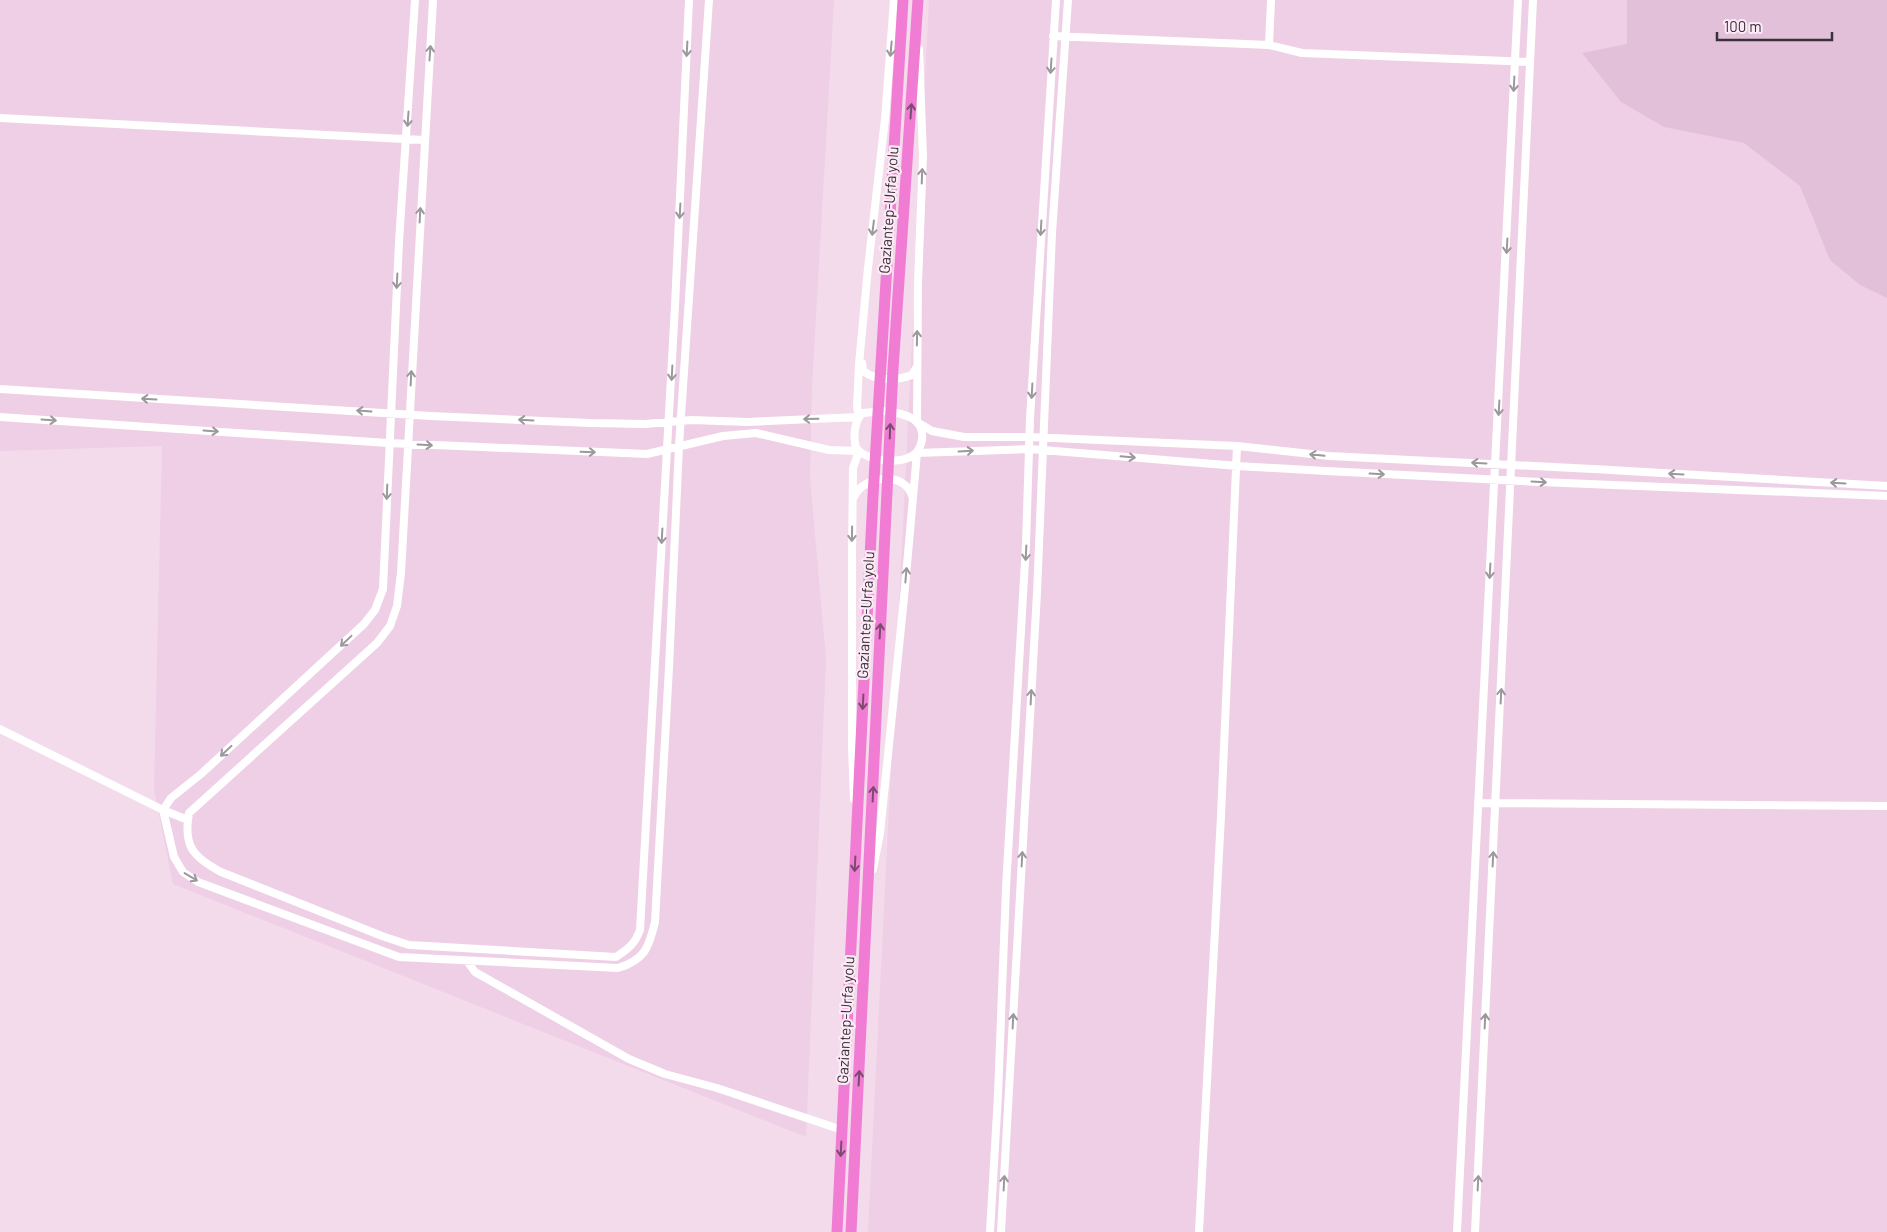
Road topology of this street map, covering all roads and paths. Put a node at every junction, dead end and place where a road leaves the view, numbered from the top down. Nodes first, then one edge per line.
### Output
1 (415, 0) edge
2 (433, 0) edge
3 (689, 0) edge
4 (709, 0) edge
5 (894, 0) edge
6 (903, 0) edge
7 (918, 0) edge
8 (1056, 0) edge
9 (1068, 0) edge
10 (1271, 0) edge
11 (1518, 0) edge
12 (1533, 0) edge
13 (917, 15) junction
14 (1053, 36) junction
15 (1065, 37) junction
16 (1269, 45) junction
17 (1515, 62) junction
18 (1530, 62) junction
19 (0, 118) edge
20 (406, 138) junction
21 (424, 140) junction
22 (860, 353) junction
23 (917, 366) junction
24 (0, 389) edge
25 (391, 413) junction
26 (410, 414) junction
27 (0, 417) edge
28 (859, 417) junction
29 (682, 421) junction
30 (669, 422) junction
31 (917, 422) junction
32 (1030, 436) junction
33 (1044, 438) junction
34 (388, 443) junction
35 (408, 444) junction
36 (679, 446) junction
37 (1237, 446) junction
38 (667, 449) junction
39 (1030, 449) junction
40 (1045, 450) junction
41 (859, 451) junction
42 (917, 452) junction
43 (1496, 464) junction
44 (1510, 465) junction
45 (1238, 466) junction
46 (1495, 480) junction
47 (1511, 481) junction
48 (1887, 486) edge
49 (1887, 496) edge
50 (913, 500) junction
51 (853, 501) junction
52 (0, 729) edge
53 (1478, 803) junction
54 (1495, 803) junction
55 (1887, 806) edge
56 (163, 810) junction
57 (188, 820) junction
58 (857, 823) junction
59 (867, 901) junction
60 (467, 961) junction
61 (842, 1130) junction
62 (837, 1232) edge
63 (851, 1232) edge
64 (990, 1232) edge
65 (1001, 1232) edge
66 (1199, 1232) edge
67 (1457, 1232) edge
68 (1475, 1232) edge

1 -> 20 street
21 -> 2 street
3 -> 30 street
4 - 29 street
5 -> 22 street
6 -> 58 highway, Gaziantep-Urfa yolu
7 - 13 highway, Gaziantep-Urfa yolu
8 - 14 street
9 - 15 street
10 - 16 street
11 - 17 street
12 - 18 street
23 -> 13 street
59 -> 13 highway, Gaziantep-Urfa yolu
14 - 15 street
14 -> 32 street
15 - 16 street
15 - 33 street
16 - 17 street
17 - 18 street
17 -> 43 street
18 - 44 street
19 - 20 street
20 - 21 street
20 -> 25 street
26 -> 21 street
22 - 23 street
22 - 28 street
23 - 31 street
25 -> 24 street
25 - 26 street
25 - 34 street
30 -> 26 street
26 - 35 street
27 -> 34 street
28 -> 29 street
28 - 31 street
28 - 41 street
29 - 30 street
29 - 36 street
30 - 38 street
31 - 32 street
31 - 42 street
32 - 33 street
32 - 39 street
33 - 37 street
33 - 40 street
34 - 35 street
34 -> 56 street
35 -> 38 street
35 - 57 street
36 - 38 street
36 - 41 street
36 - 60 street
43 -> 37 street
37 - 45 street
38 -> 57 street
39 - 40 street
42 -> 39 street
39 -> 64 street
40 -> 45 street
65 -> 40 street
41 - 42 street
41 - 51 street
42 - 50 street
43 - 44 street
43 - 46 street
44 - 47 street
48 -> 44 street
45 -> 46 street
45 - 66 street
46 - 47 street
46 -> 53 street
47 -> 49 street
54 -> 47 street
50 - 51 street
59 -> 50 street
51 -> 58 street
52 - 56 street
53 - 54 street
53 - 67 street
54 - 55 street
68 -> 54 street
56 - 57 street
56 -> 60 street
58 -> 61 highway, Gaziantep-Urfa yolu
63 -> 59 highway, Gaziantep-Urfa yolu
60 - 61 street
61 -> 62 highway, Gaziantep-Urfa yolu

